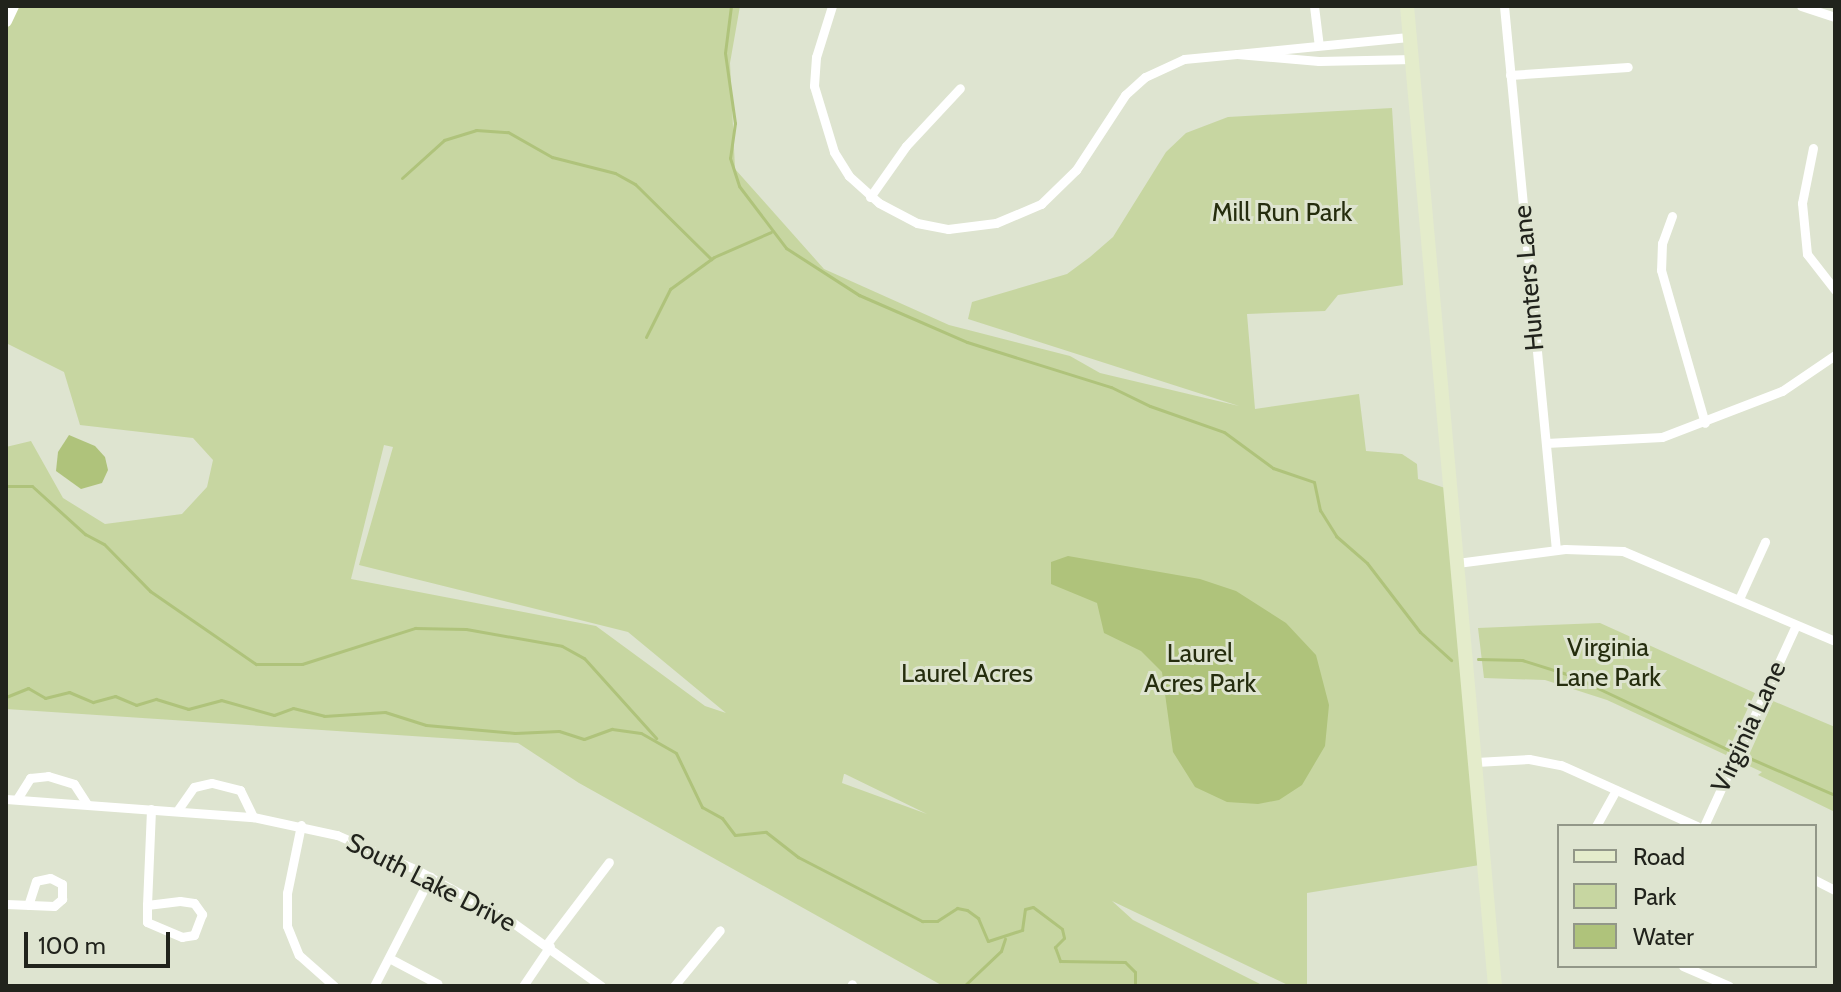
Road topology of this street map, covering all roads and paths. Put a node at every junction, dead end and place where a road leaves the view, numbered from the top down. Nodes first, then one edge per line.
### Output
1 (13, 6) edge
2 (832, 6) edge
3 (1314, 6) edge
4 (1407, 6) edge
5 (1504, 6) edge
6 (1801, 6) edge
7 (1835, 17) edge
8 (6, 21) edge
9 (1408, 37) junction
10 (1319, 45) junction
11 (1237, 54) junction
12 (1413, 59) junction
13 (1628, 67) dead end
14 (1510, 75) junction
15 (960, 88) dead end
16 (1813, 148) dead end
17 (870, 197) junction
18 (1672, 216) dead end
19 (1835, 290) edge
20 (1835, 355) edge
21 (1705, 423) junction
22 (1546, 443) junction
23 (1765, 542) dead end
24 (1556, 550) junction
25 (1457, 563) junction
26 (1739, 599) junction
27 (1795, 627) junction
28 (1835, 641) edge
29 (1476, 762) junction
30 (1616, 790) junction
31 (11, 799) edge
32 (87, 804) junction
33 (151, 809) junction
34 (177, 811) junction
35 (253, 817) junction
36 (1597, 824) edge
37 (1692, 824) edge
38 (1705, 824) edge
39 (301, 825) junction
40 (609, 862) dead end
41 (430, 877) junction
42 (1817, 881) edge
43 (1835, 890) edge
44 (6, 904) edge
45 (28, 905) dead end
46 (147, 905) junction
47 (720, 930) dead end
48 (548, 945) junction
49 (389, 958) junction
50 (1688, 968) edge
51 (438, 984) dead end
52 (334, 986) edge
53 (374, 986) edge
54 (523, 986) edge
55 (601, 986) edge
56 (674, 986) edge
57 (1495, 986) edge
58 (1729, 986) edge

1 - 8 street
2 - 17 street
3 - 10 street
4 - 9 main road
5 - 14 street, Hunters Lane
6 - 7 street
9 - 10 street
9 - 12 main road
10 - 11 street
11 - 12 street
11 - 17 street
12 - 25 main road
13 - 14 street
14 - 22 street, Hunters Lane
15 - 17 street
16 - 19 street
18 - 21 street
20 - 21 street
21 - 22 street
22 - 24 street, Hunters Lane
23 - 26 street
24 - 25 street
24 - 26 street
25 - 29 main road
26 - 27 street
27 - 28 street
27 - 38 street, Virginia Lane
29 - 30 street
29 - 57 main road
30 - 36 street
30 - 37 street
31 - 32 street, South Lake Drive
31 - 32 street
32 - 33 street, South Lake Drive
33 - 34 street, South Lake Drive
33 - 46 street
34 - 35 street, South Lake Drive
34 - 35 street
35 - 39 street, South Lake Drive
39 - 41 street, South Lake Drive
39 - 52 street
40 - 48 street
41 - 48 street, South Lake Drive
41 - 49 street
42 - 43 street
44 - 45 street
46 - 46 street
47 - 56 street
48 - 54 street
48 - 55 street, South Lake Drive
49 - 51 street
49 - 53 street
50 - 58 street

